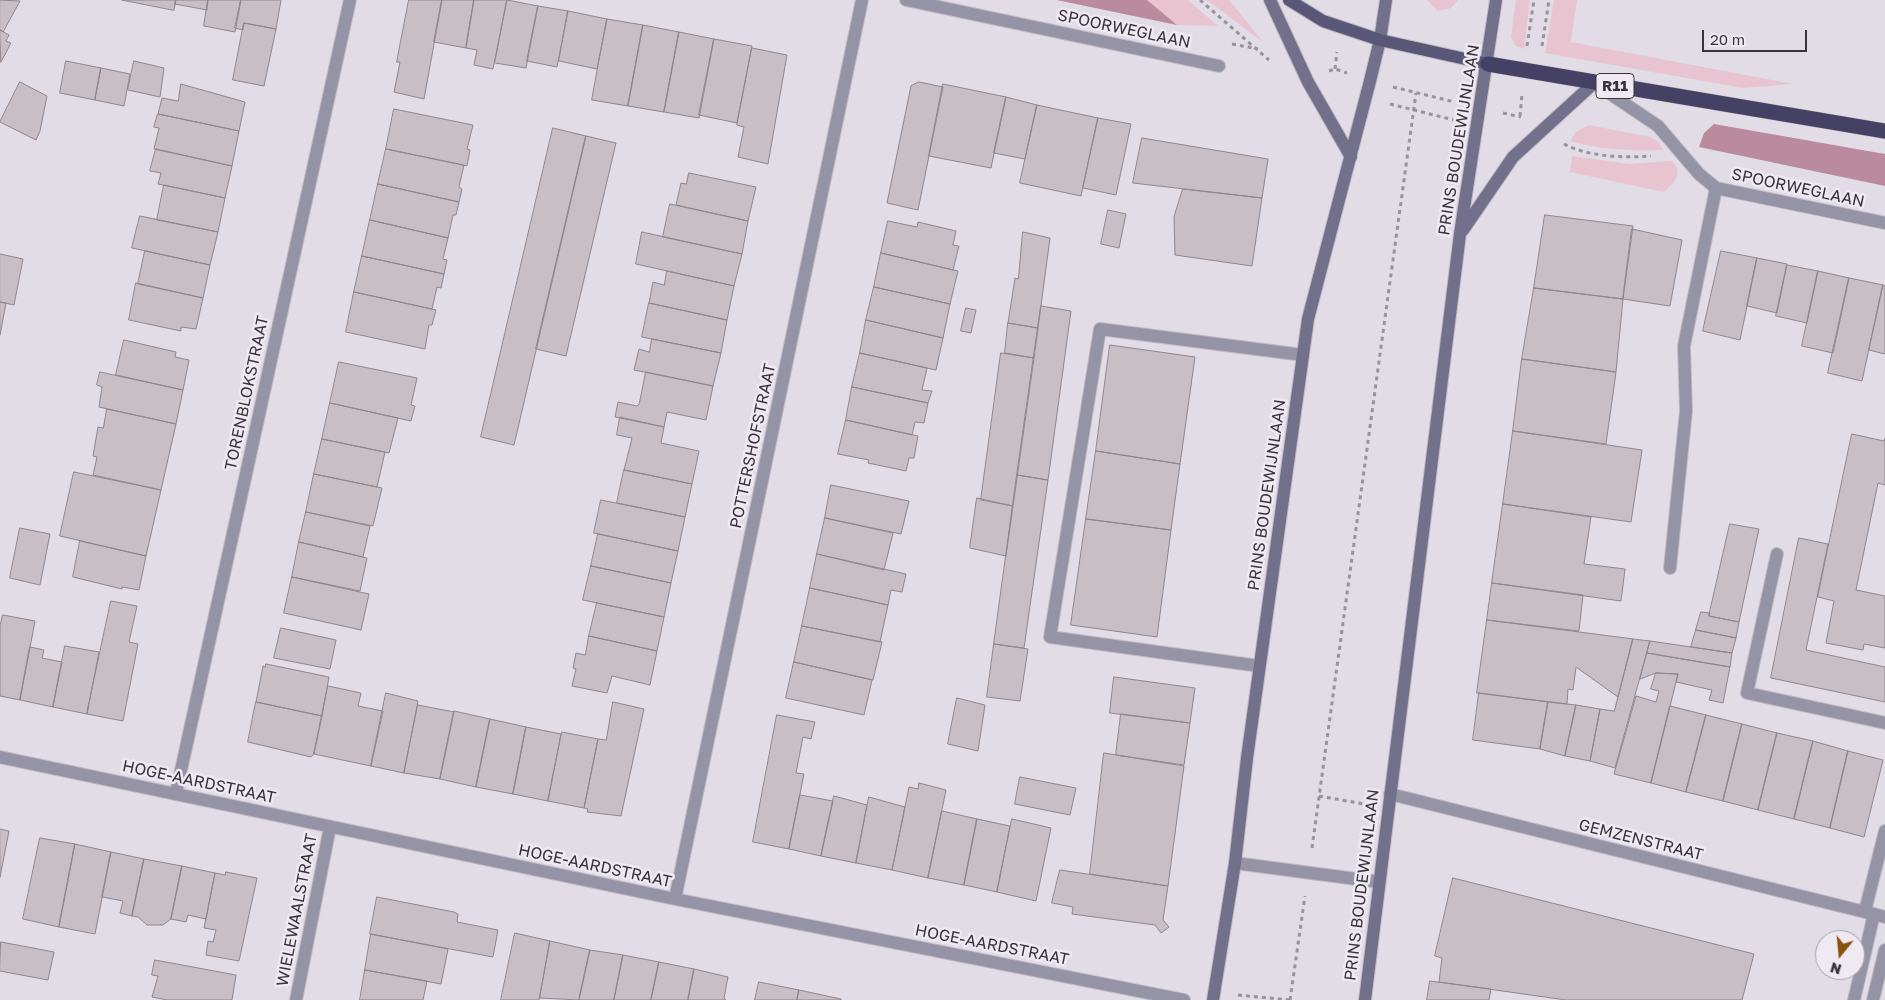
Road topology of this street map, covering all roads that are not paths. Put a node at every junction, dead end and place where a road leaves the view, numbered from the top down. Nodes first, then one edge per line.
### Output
1 (350, 0) edge
2 (862, 0) edge
3 (906, 0) edge
4 (1270, 0) edge
5 (1290, 0) edge
6 (1386, 0) edge
7 (1496, 0) edge
8 (1380, 40) junction
9 (1488, 64) junction
10 (1219, 66) dead end
11 (1594, 83) junction
12 (1885, 130) edge
13 (1351, 157) junction
14 (1716, 188) junction
15 (1885, 223) edge
16 (1460, 234) junction
17 (1303, 355) junction
18 (1777, 554) dead end
19 (1670, 568) dead end
20 (1259, 666) junction
21 (1885, 723) edge
22 (0, 757) edge
23 (176, 793) junction
24 (1390, 794) junction
25 (330, 827) junction
26 (1885, 831) edge
27 (1234, 862) junction
28 (1379, 882) junction
29 (675, 899) junction
30 (1875, 914) edge
31 (1885, 950) edge
32 (296, 1000) edge
33 (1184, 1000) edge
34 (1213, 1000) edge
35 (1365, 1000) edge
36 (1854, 1000) edge
37 (1873, 1000) edge

1 - 23 street, TORENBLOKSTRAAT
2 - 29 street, POTTERSHOFSTRAAT
3 - 10 street, SPOORWEGLAAN
4 - 13 main road
5 - 8 main road, R11
6 - 8 main road, PRINS BOUDEWIJNLAAN
7 - 9 main road, PRINS BOUDEWIJNLAAN
8 - 9 main road, R11
8 - 13 main road, PRINS BOUDEWIJNLAAN
9 - 11 highway, R11
9 - 16 main road, PRINS BOUDEWIJNLAAN
11 - 12 highway, R11
11 - 14 street, SPOORWEGLAAN
11 - 16 main road
13 - 17 main road, PRINS BOUDEWIJNLAAN
14 - 15 street, SPOORWEGLAAN
14 - 19 street
16 - 24 main road, PRINS BOUDEWIJNLAAN
17 - 20 main road, PRINS BOUDEWIJNLAAN
17 - 20 street
18 - 21 street
20 - 27 main road, PRINS BOUDEWIJNLAAN
22 - 23 street, HOGE-AARDSTRAAT
23 - 25 street, HOGE-AARDSTRAAT
24 - 28 main road, PRINS BOUDEWIJNLAAN
24 - 30 street, GEMZENSTRAAT
25 - 29 street, HOGE-AARDSTRAAT
25 - 32 street, WIELEWAALSTRAAT
26 - 30 street
27 - 28 street
27 - 34 main road, PRINS BOUDEWIJNLAAN
28 - 35 main road, PRINS BOUDEWIJNLAAN
29 - 33 street, HOGE-AARDSTRAAT
30 - 36 street
31 - 37 street

